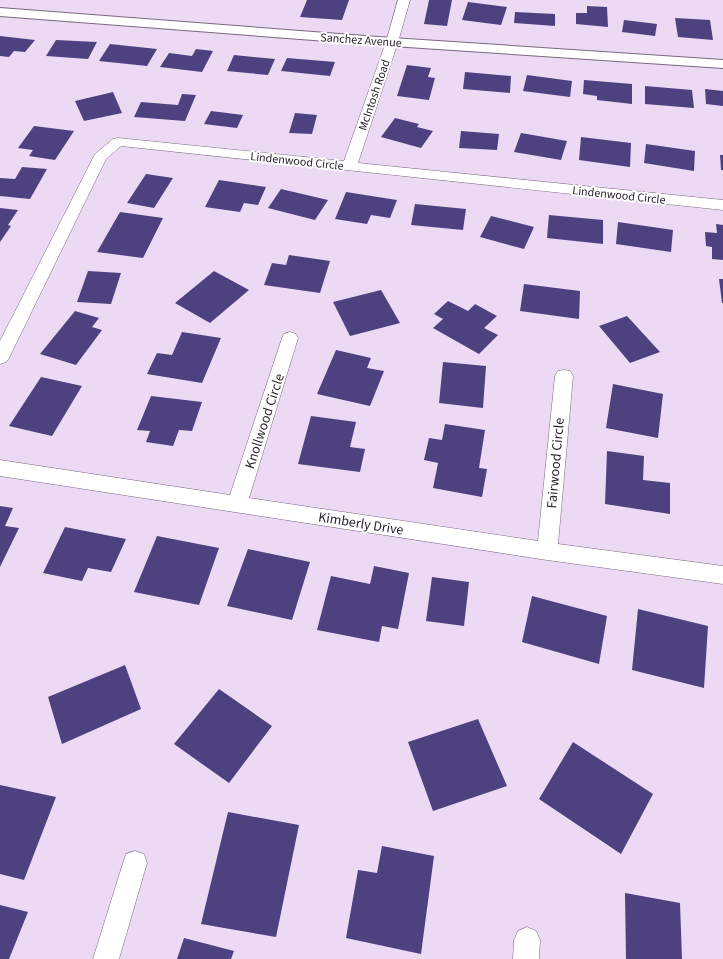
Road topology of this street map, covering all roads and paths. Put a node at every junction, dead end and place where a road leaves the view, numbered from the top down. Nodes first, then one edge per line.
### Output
1 (404, 0) edge
2 (0, 12) edge
3 (392, 42) junction
4 (723, 64) edge
5 (349, 167) junction
6 (723, 206) edge
7 (290, 338) dead end
8 (0, 358) edge
9 (564, 376) dead end
10 (0, 468) edge
11 (237, 504) junction
12 (547, 551) junction
13 (723, 575) edge
14 (135, 864) dead end
15 (106, 959) edge

1 - 3 street, McIntosh Road
2 - 3 street, Sanchez Avenue
3 - 4 street, Sanchez Avenue
3 - 5 street, McIntosh Road
5 - 6 street, Lindenwood Circle
5 - 8 street, Lindenwood Circle
7 - 11 street, Knollwood Circle
9 - 12 street, Fairwood Circle
10 - 11 street, Kimberly Drive
11 - 12 street, Kimberly Drive
12 - 13 street, Kimberly Drive
14 - 15 street

